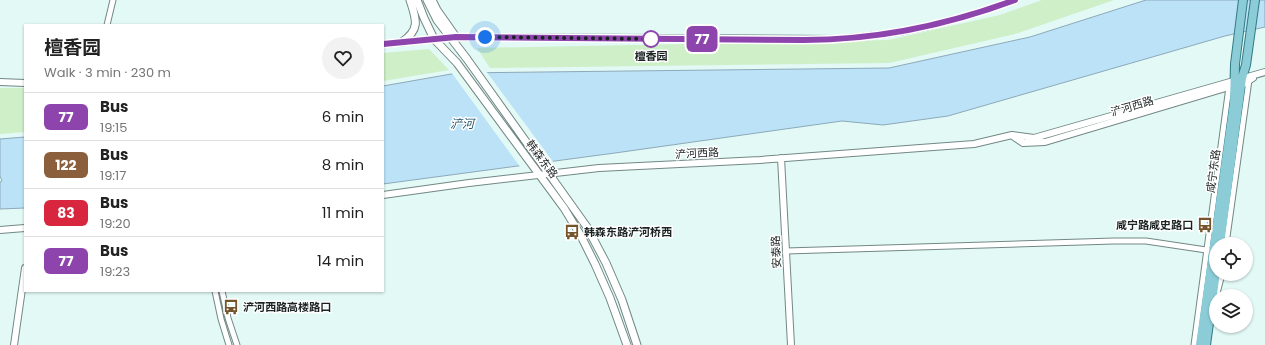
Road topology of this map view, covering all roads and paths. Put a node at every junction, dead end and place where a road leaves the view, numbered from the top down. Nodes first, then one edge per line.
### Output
1 (113, 0) edge
2 (410, 0) edge
3 (417, 0) edge
4 (427, 0) edge
5 (432, 0) edge
6 (1015, 0) edge
7 (1243, 0) edge
8 (1255, 0) edge
9 (413, 4) edge
10 (107, 24) edge
11 (453, 37) junction
12 (434, 39) junction
13 (402, 42) junction
14 (384, 44) edge
15 (1265, 72) edge
16 (0, 82) edge
17 (24, 83) edge
18 (1238, 83) junction
19 (1012, 135) junction
20 (781, 158) junction
21 (549, 173) junction
22 (540, 174) junction
23 (384, 195) edge
24 (24, 228) edge
25 (0, 230) edge
26 (1212, 237) edge
27 (1221, 237) edge
28 (1227, 237) edge
29 (1209, 250) edge
30 (786, 251) junction
31 (1209, 252) edge
32 (1209, 260) edge
33 (24, 275) edge
34 (1215, 281) edge
35 (215, 292) edge
36 (222, 292) edge
37 (1212, 333) edge
38 (14, 345) edge
39 (230, 345) edge
40 (237, 345) edge
41 (626, 345) edge
42 (637, 345) edge
43 (790, 345) edge
44 (1194, 345) edge
45 (1200, 345) edge
46 (1206, 345) edge
47 (1210, 345) edge

1 - 10 street
2 - 9 main road
3 - 12 main road, 韩森东路
4 - 11 main road, 韩森东路
5 - 11 main road
6 - 11 street
7 - 18 main road, 咸宁东路
8 - 18 main road, 咸宁东路
9 - 13 main road
11 - 12 street
11 - 21 main road, 韩森东路
12 - 13 street
12 - 22 main road, 韩森东路
13 - 14 street
15 - 18 street, 浐河西路
16 - 17 street
18 - 19 street, 浐河西路
18 - 19 street, 浐河西路
18 - 26 main road, 咸宁东路
18 - 27 main road, 咸宁东路
18 - 28 street
19 - 20 street, 浐河西路
20 - 21 street, 浐河西路
20 - 30 street, 安泰路
21 - 22 street, 浐河西路
21 - 42 main road, 韩森东路
22 - 23 street, 浐河西路
22 - 41 main road, 韩森东路
24 - 25 street
29 - 30 street
30 - 43 street, 安泰路
31 - 44 street
32 - 45 main road, 咸宁东路
33 - 38 street
34 - 46 main road
35 - 39 street
36 - 40 street
37 - 47 street

